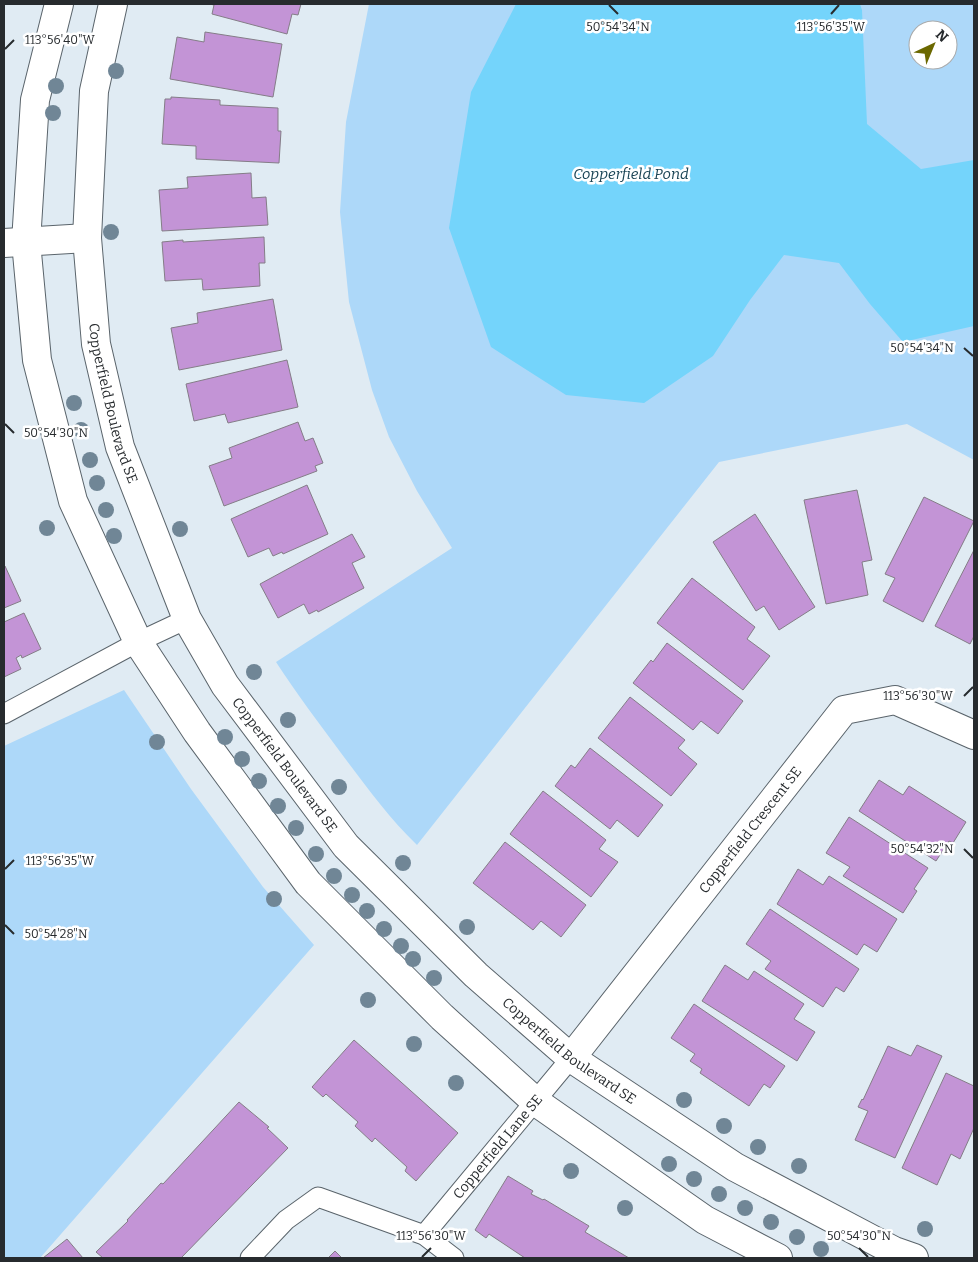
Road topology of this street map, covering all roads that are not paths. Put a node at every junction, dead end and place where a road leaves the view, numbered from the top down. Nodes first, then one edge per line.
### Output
1 (59, 4) edge
2 (113, 4) edge
3 (87, 238) junction
4 (15, 243) edge
5 (187, 619) junction
6 (138, 642) junction
7 (4, 714) edge
8 (974, 735) edge
9 (571, 1058) junction
10 (536, 1102) junction
11 (424, 1235) junction
12 (250, 1258) edge
13 (454, 1258) edge
14 (778, 1258) edge
15 (914, 1258) edge

1 - 4 street
2 - 3 street, Copperfield Boulevard SE
3 - 4 street
3 - 5 street, Copperfield Boulevard SE
4 - 6 street
5 - 6 lane
5 - 9 street, Copperfield Boulevard SE
6 - 7 lane
6 - 10 street
8 - 9 street, Copperfield Crescent SE
9 - 10 lane, Copperfield Lane SE
9 - 15 street, Copperfield Boulevard SE
10 - 11 lane, Copperfield Lane SE
10 - 14 street
11 - 12 lane
11 - 13 lane

